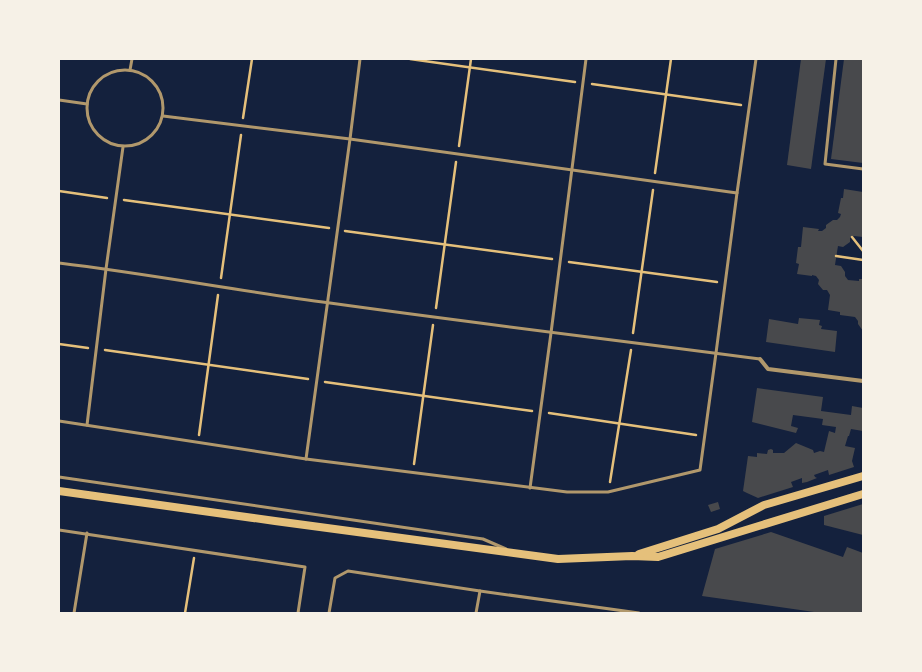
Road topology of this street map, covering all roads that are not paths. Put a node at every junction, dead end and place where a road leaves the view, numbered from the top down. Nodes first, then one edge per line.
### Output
1 (132, 59) edge
2 (360, 59) edge
3 (586, 59) edge
4 (756, 59) edge
5 (836, 59) edge
6 (130, 70) junction
7 (59, 100) edge
8 (87, 104) junction
9 (163, 116) junction
10 (350, 139) junction
11 (123, 147) junction
12 (863, 169) edge
13 (572, 170) junction
14 (737, 193) junction
15 (59, 263) edge
16 (106, 269) junction
17 (328, 303) junction
18 (552, 333) junction
19 (716, 353) junction
20 (760, 359) joint
21 (863, 381) edge
22 (59, 421) edge
23 (87, 425) junction
24 (306, 459) junction
25 (863, 476) edge
26 (59, 477) edge
27 (530, 488) junction
28 (59, 491) edge
29 (863, 494) edge
30 (59, 530) edge
31 (87, 533) junction
32 (521, 555) junction
33 (632, 556) junction
34 (480, 591) junction
35 (74, 613) edge
36 (298, 613) edge
37 (329, 613) edge
38 (476, 613) edge
39 (639, 613) edge

1 - 6 lane
2 - 10 lane
3 - 13 lane
4 - 14 lane
5 - 12 lane
6 - 8 lane
6 - 9 lane
7 - 8 lane
8 - 11 lane
9 - 10 lane
9 - 11 lane
10 - 13 lane
10 - 17 lane
11 - 16 lane
13 - 14 lane
13 - 18 lane
14 - 19 lane
15 - 16 lane
16 - 17 lane
16 - 23 lane
17 - 18 lane
17 - 24 lane
18 - 19 lane
18 - 27 lane
19 - 20 lane
19 - 27 lane
20 - 21 street
22 - 23 lane
23 - 24 lane
24 - 27 lane
25 - 33 main road
26 - 32 lane
28 - 32 main road
29 - 33 main road
30 - 31 lane
31 - 35 lane
31 - 36 lane
32 - 33 main road
34 - 37 lane
34 - 38 lane
34 - 39 lane

